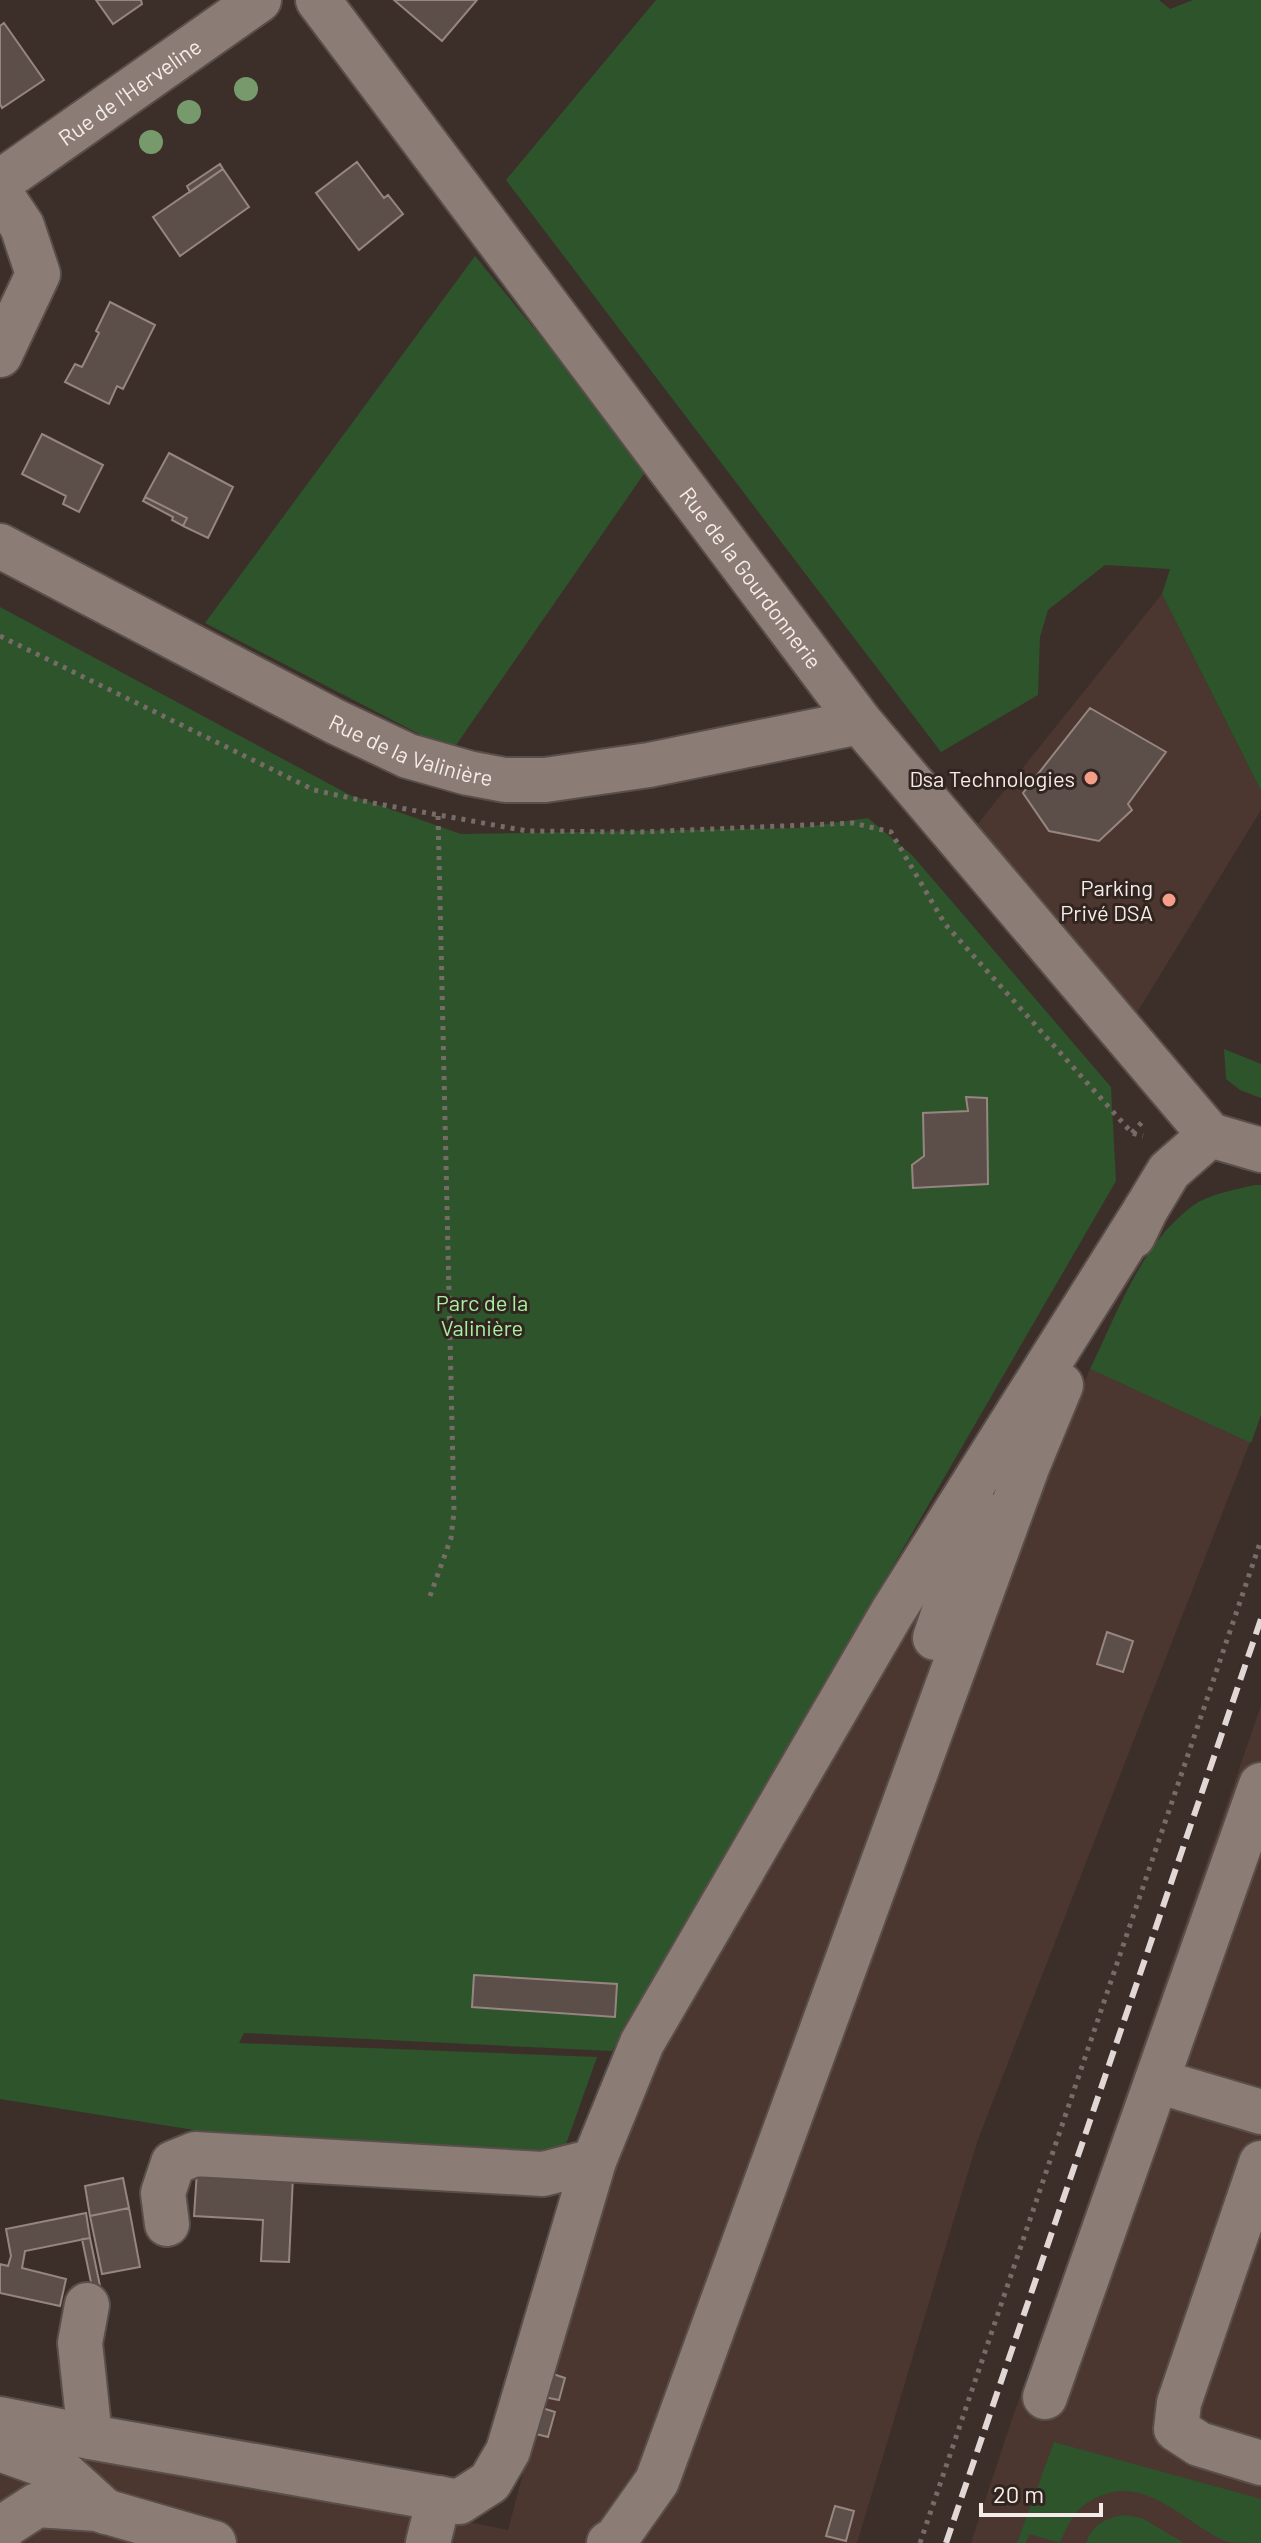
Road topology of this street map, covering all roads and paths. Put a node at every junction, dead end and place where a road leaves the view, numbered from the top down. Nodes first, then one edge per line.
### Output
1 (259, 0) edge
2 (318, 0) edge
3 (0, 182) edge
4 (0, 193) edge
5 (0, 355) edge
6 (0, 546) edge
7 (0, 636) edge
8 (860, 722) junction
9 (439, 765) junction
10 (438, 815) junction
11 (1132, 1133) dead end
12 (1210, 1135) junction
13 (1261, 1150) edge
14 (1146, 1209) junction
15 (1010, 1425) junction
16 (1261, 1540) edge
17 (430, 1596) dead end
18 (1261, 1785) edge
19 (1247, 1875) edge
20 (1157, 2081) junction
21 (1261, 2112) edge
22 (594, 2161) junction
23 (773, 2164) junction
24 (1260, 2169) edge
25 (167, 2224) dead end
26 (87, 2305) dead end
27 (1045, 2397) dead end
28 (0, 2419) edge
29 (90, 2437) junction
30 (0, 2449) edge
31 (1261, 2463) edge
32 (439, 2498) junction
33 (106, 2512) junction
34 (0, 2535) edge
35 (616, 2542) edge
36 (214, 2543) edge
37 (428, 2543) edge
38 (920, 2543) edge

1 - 3 street, Rue de l'Herveline
2 - 8 street, Rue de la Gourdonnerie
4 - 5 street
6 - 9 street, Rue de la Valinière
7 - 10 path
8 - 9 street, Rue de la Valinière
8 - 12 street, Rue de la Gourdonnerie
9 - 10 path
10 - 11 path
10 - 17 path
12 - 13 street
12 - 14 street
14 - 15 street
14 - 23 street
15 - 22 street
15 - 23 street
16 - 38 path
18 - 19 street
19 - 20 street
20 - 21 street
20 - 27 street
22 - 25 street
22 - 32 street
23 - 35 street
24 - 31 street
26 - 29 street
28 - 29 street
29 - 32 street
30 - 33 street
32 - 37 street
33 - 34 street
33 - 36 street

